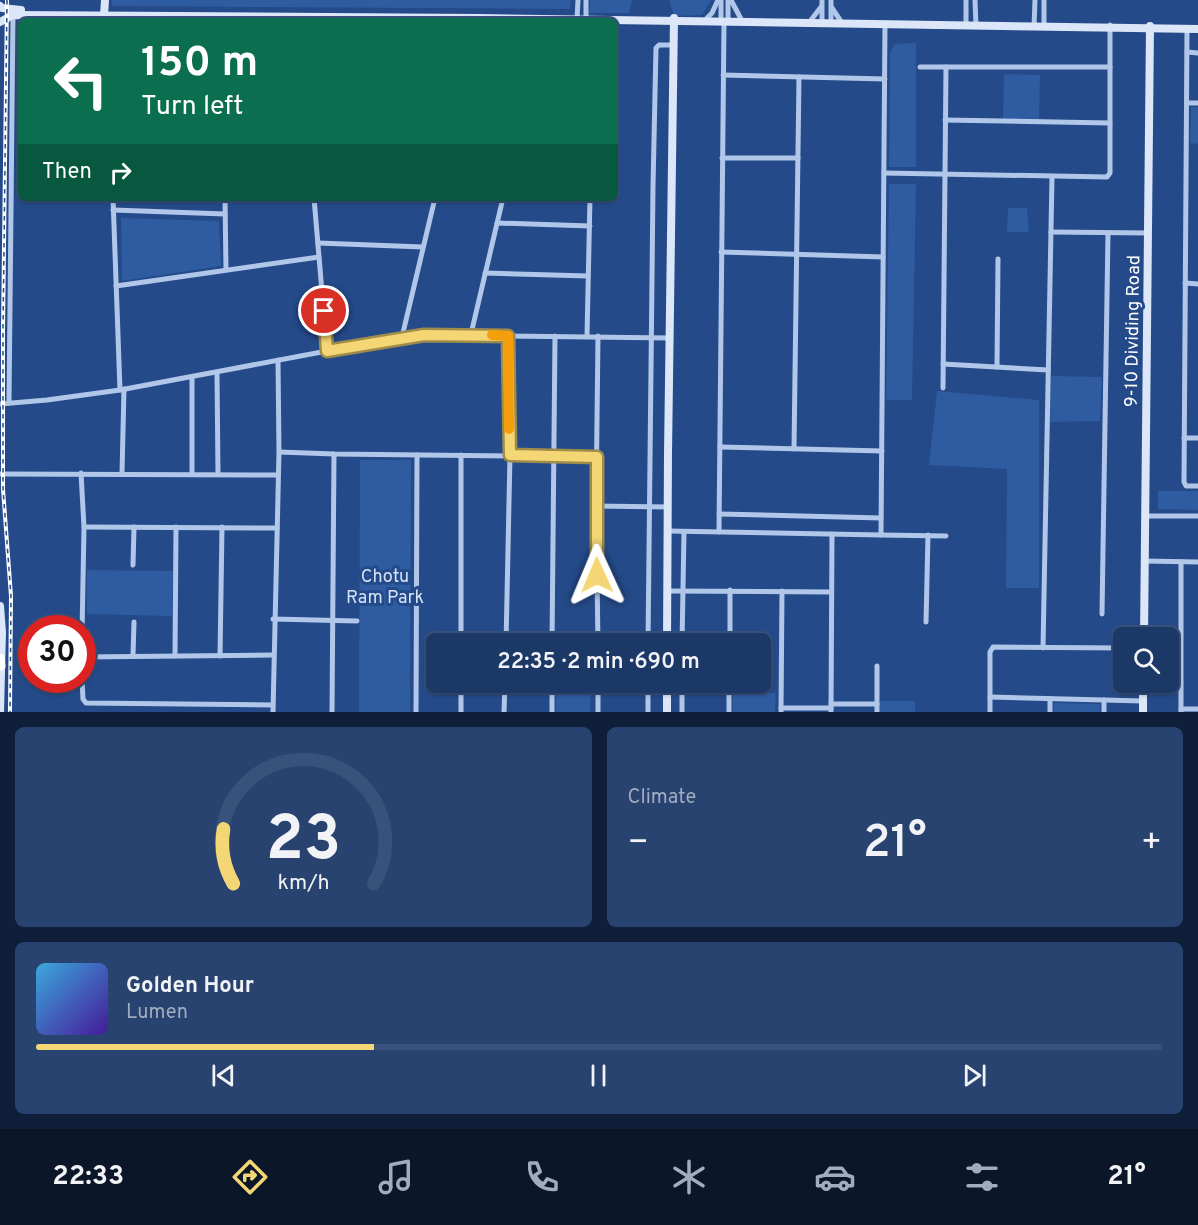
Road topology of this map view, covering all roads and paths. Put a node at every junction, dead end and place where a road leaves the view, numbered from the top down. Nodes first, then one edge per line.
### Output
1 (105, 0) edge
2 (578, 0) edge
3 (586, 0) edge
4 (719, 0) edge
5 (729, 0) edge
6 (966, 0) edge
7 (975, 0) edge
8 (1035, 0) edge
9 (1044, 0) edge
10 (822, 2) edge
11 (831, 3) edge
12 (0, 6) edge
13 (105, 14) junction
14 (13, 15) junction
15 (478, 18) edge
16 (581, 18) edge
17 (618, 18) edge
18 (707, 18) junction
19 (674, 19) junction
20 (741, 19) junction
21 (811, 20) junction
22 (840, 20) junction
23 (724, 21) junction
24 (0, 22) edge
25 (826, 22) junction
26 (885, 23) junction
27 (966, 24) junction
28 (976, 24) junction
29 (1034, 25) junction
30 (1044, 25) junction
31 (1110, 26) junction
32 (1150, 27) junction
33 (1198, 27) edge
34 (1187, 29) junction
35 (674, 45) junction
36 (1187, 52) junction
37 (1198, 53) edge
38 (13, 66) junction
39 (18, 67) edge
40 (920, 67) dead end
41 (946, 67) junction
42 (1110, 67) junction
43 (723, 75) junction
44 (800, 77) junction
45 (885, 79) junction
46 (1187, 103) junction
47 (1198, 103) edge
48 (945, 120) junction
49 (1110, 123) junction
50 (12, 128) junction
51 (18, 128) edge
52 (722, 158) junction
53 (798, 158) junction
54 (884, 174) junction
55 (945, 176) junction
56 (1052, 177) junction
57 (113, 201) edge
58 (225, 201) edge
59 (314, 201) edge
60 (434, 201) edge
61 (502, 201) edge
62 (590, 201) edge
63 (113, 210) junction
64 (225, 214) junction
65 (497, 223) junction
66 (590, 226) junction
67 (1051, 232) junction
68 (1108, 233) junction
69 (1148, 233) junction
70 (318, 243) junction
71 (423, 247) junction
72 (721, 252) junction
73 (797, 254) junction
74 (319, 257) junction
75 (883, 257) junction
76 (998, 259) dead end
77 (226, 270) junction
78 (486, 273) junction
79 (588, 276) junction
80 (1185, 283) junction
81 (1198, 284) edge
82 (116, 286) junction
83 (471, 334) junction
84 (508, 336) junction
85 (555, 336) junction
86 (587, 336) junction
87 (598, 336) junction
88 (402, 337) junction
89 (651, 338) junction
90 (670, 338) junction
91 (327, 351) junction
92 (278, 360) junction
93 (943, 364) junction
94 (997, 368) junction
95 (1048, 370) junction
96 (217, 373) junction
97 (192, 377) junction
98 (942, 388) dead end
99 (122, 389) junction
100 (0, 404) edge
101 (9, 404) junction
102 (1184, 438) junction
103 (1198, 438) edge
104 (720, 447) junction
105 (794, 449) junction
106 (882, 451) junction
107 (279, 452) junction
108 (334, 454) junction
109 (417, 455) junction
110 (461, 455) junction
111 (510, 455) junction
112 (554, 456) junction
113 (597, 457) junction
114 (81, 473) junction
115 (122, 473) junction
116 (192, 473) junction
117 (0, 474) edge
118 (218, 474) junction
119 (278, 475) junction
120 (1198, 486) edge
121 (596, 506) junction
122 (650, 507) junction
123 (668, 507) junction
124 (719, 514) junction
125 (1145, 516) junction
126 (1198, 516) edge
127 (881, 518) junction
128 (84, 527) junction
129 (134, 527) junction
130 (176, 527) junction
131 (222, 527) junction
132 (277, 528) junction
133 (668, 531) junction
134 (684, 532) junction
135 (719, 532) junction
136 (832, 534) junction
137 (881, 535) junction
138 (928, 536) junction
139 (946, 536) dead end
140 (1145, 561) junction
141 (1181, 562) junction
142 (1198, 562) edge
143 (133, 565) dead end
144 (683, 590) junction
145 (730, 590) junction
146 (668, 591) junction
147 (782, 591) junction
148 (831, 592) junction
149 (0, 606) edge
150 (1102, 614) dead end
151 (82, 615) edge
152 (273, 620) junction
153 (333, 621) junction
154 (357, 621) dead end
155 (134, 622) dead end
156 (926, 622) dead end
157 (1144, 627) edge
158 (461, 633) edge
159 (506, 633) edge
160 (552, 633) edge
161 (598, 633) edge
162 (648, 633) edge
163 (667, 633) edge
164 (682, 633) edge
165 (730, 633) edge
166 (1043, 648) junction
167 (1113, 648) edge
168 (273, 655) junction
169 (133, 656) junction
170 (175, 656) junction
171 (220, 656) junction
172 (96, 657) edge
173 (0, 662) edge
174 (877, 666) dead end
175 (82, 693) edge
176 (461, 693) edge
177 (505, 693) edge
178 (552, 693) edge
179 (598, 693) edge
180 (648, 693) edge
181 (667, 693) edge
182 (682, 693) edge
183 (729, 693) edge
184 (1143, 693) edge
185 (990, 697) junction
186 (1050, 699) junction
187 (1104, 700) junction
188 (1143, 701) junction
189 (877, 704) junction
190 (273, 705) junction
191 (831, 708) edge
192 (781, 710) edge
193 (1181, 710) edge
194 (1198, 710) edge
195 (0, 712) edge
196 (273, 712) edge
197 (332, 712) edge
198 (416, 712) edge
199 (460, 712) edge
200 (504, 712) edge
201 (552, 712) edge
202 (598, 712) edge
203 (648, 712) edge
204 (667, 712) edge
205 (682, 712) edge
206 (729, 712) edge
207 (877, 712) edge
208 (990, 712) edge
209 (1050, 712) edge
210 (1104, 712) edge
211 (1143, 712) edge

1 - 13 street
2 - 16 street
3 - 16 street
4 - 18 street
4 - 23 street
5 - 20 street
5 - 23 street
6 - 27 street
7 - 28 street
8 - 29 street
9 - 30 street
10 - 21 street
10 - 25 street
11 - 22 street
11 - 25 street
12 - 13 street
13 - 14 street
13 - 15 street
14 - 24 street
14 - 38 street
15 - 16 street
17 - 19 street
18 - 19 street
18 - 23 street
19 - 23 street
19 - 35 street
20 - 21 street
20 - 23 street
21 - 25 street
22 - 25 street
22 - 26 street
23 - 25 street
23 - 43 street
25 - 26 street
26 - 27 street
26 - 45 street
27 - 28 street
28 - 29 street
29 - 30 street
30 - 31 street
31 - 32 street
31 - 42 street
32 - 33 street
32 - 34 street
32 - 69 street, 9-10 Dividing Road
33 - 34 street
34 - 36 street
35 - 89 street
35 - 90 street
36 - 37 street
36 - 46 street
38 - 39 street
38 - 50 street
40 - 41 street
41 - 42 street
41 - 48 street
42 - 49 street
43 - 44 street
43 - 52 street
44 - 45 street
44 - 53 street
45 - 54 street
46 - 47 street
46 - 80 street
48 - 49 street
48 - 55 street
49 - 56 street
50 - 51 street
50 - 101 street
52 - 53 street
52 - 72 street
53 - 73 street
54 - 55 street
54 - 75 street
55 - 56 street
55 - 93 street
56 - 67 street
57 - 63 street
58 - 64 street
59 - 70 street
60 - 71 street
61 - 65 street
62 - 66 street
63 - 64 street
63 - 82 street
64 - 77 street
65 - 66 street
65 - 78 street
66 - 79 street
67 - 68 street
67 - 95 street
68 - 69 street
68 - 150 street
69 - 125 street, 9-10 Dividing Road
70 - 71 street
70 - 74 street
71 - 88 street
72 - 73 street
72 - 104 street
73 - 75 street
73 - 105 street
74 - 77 street
74 - 91 street
75 - 106 street
76 - 94 street
77 - 82 street
78 - 79 street
78 - 83 street
79 - 86 street
80 - 81 street
80 - 102 street
82 - 99 street
83 - 84 street
83 - 88 street
84 - 85 street
84 - 111 street
85 - 86 street
85 - 112 street
86 - 87 street
87 - 89 street
87 - 113 street
88 - 91 street
89 - 90 street
89 - 122 street
90 - 123 street
91 - 92 street
92 - 96 street
92 - 107 street
93 - 94 street
93 - 98 street
94 - 95 street
95 - 166 street
96 - 97 street
96 - 118 street
97 - 99 street
97 - 116 street
99 - 101 street
99 - 115 street
100 - 101 street
102 - 103 street
102 - 120 street
104 - 105 street
104 - 124 street
105 - 106 street
106 - 127 street
107 - 108 street
107 - 119 street
108 - 109 street
108 - 153 street
109 - 110 street
109 - 198 street
110 - 111 street
110 - 158 street
111 - 112 street
111 - 159 street
112 - 113 street
112 - 160 street
113 - 121 street
114 - 115 street
114 - 117 street
114 - 128 street
115 - 116 street
116 - 118 street
118 - 119 street
119 - 132 street
121 - 122 street
121 - 161 street
122 - 123 street
122 - 162 street
123 - 133 street
124 - 127 street
124 - 135 street
125 - 126 street
125 - 140 street, 9-10 Dividing Road
127 - 137 street
128 - 129 street
128 - 151 street
129 - 130 street
129 - 143 street
130 - 131 street
130 - 170 street
131 - 132 street
131 - 171 street
132 - 152 street
133 - 134 street
133 - 146 street
134 - 135 street
134 - 144 street
135 - 136 street
136 - 137 street
136 - 148 street
137 - 138 street
138 - 139 street
138 - 156 street
140 - 141 street
140 - 157 street, 9-10 Dividing Road
141 - 142 street
141 - 193 street
144 - 145 street
144 - 146 street
144 - 164 street
145 - 147 street
145 - 165 street
146 - 163 street
147 - 148 street
147 - 192 street
148 - 191 street
149 - 173 street
152 - 153 street
152 - 168 street
153 - 154 street
153 - 197 street
155 - 169 street
166 - 167 street
166 - 185 street
168 - 171 street
168 - 190 street
169 - 170 street
169 - 172 street
170 - 171 street
173 - 195 street
174 - 189 street
175 - 190 street
176 - 199 street
177 - 200 street
178 - 201 street
179 - 202 street
180 - 203 street
181 - 204 street
182 - 205 street
183 - 206 street
184 - 188 street
185 - 186 street
185 - 208 street
186 - 187 street
186 - 209 street
187 - 188 street
187 - 210 street
188 - 211 street
189 - 191 street
189 - 207 street
190 - 196 street
191 - 192 street
193 - 194 street

